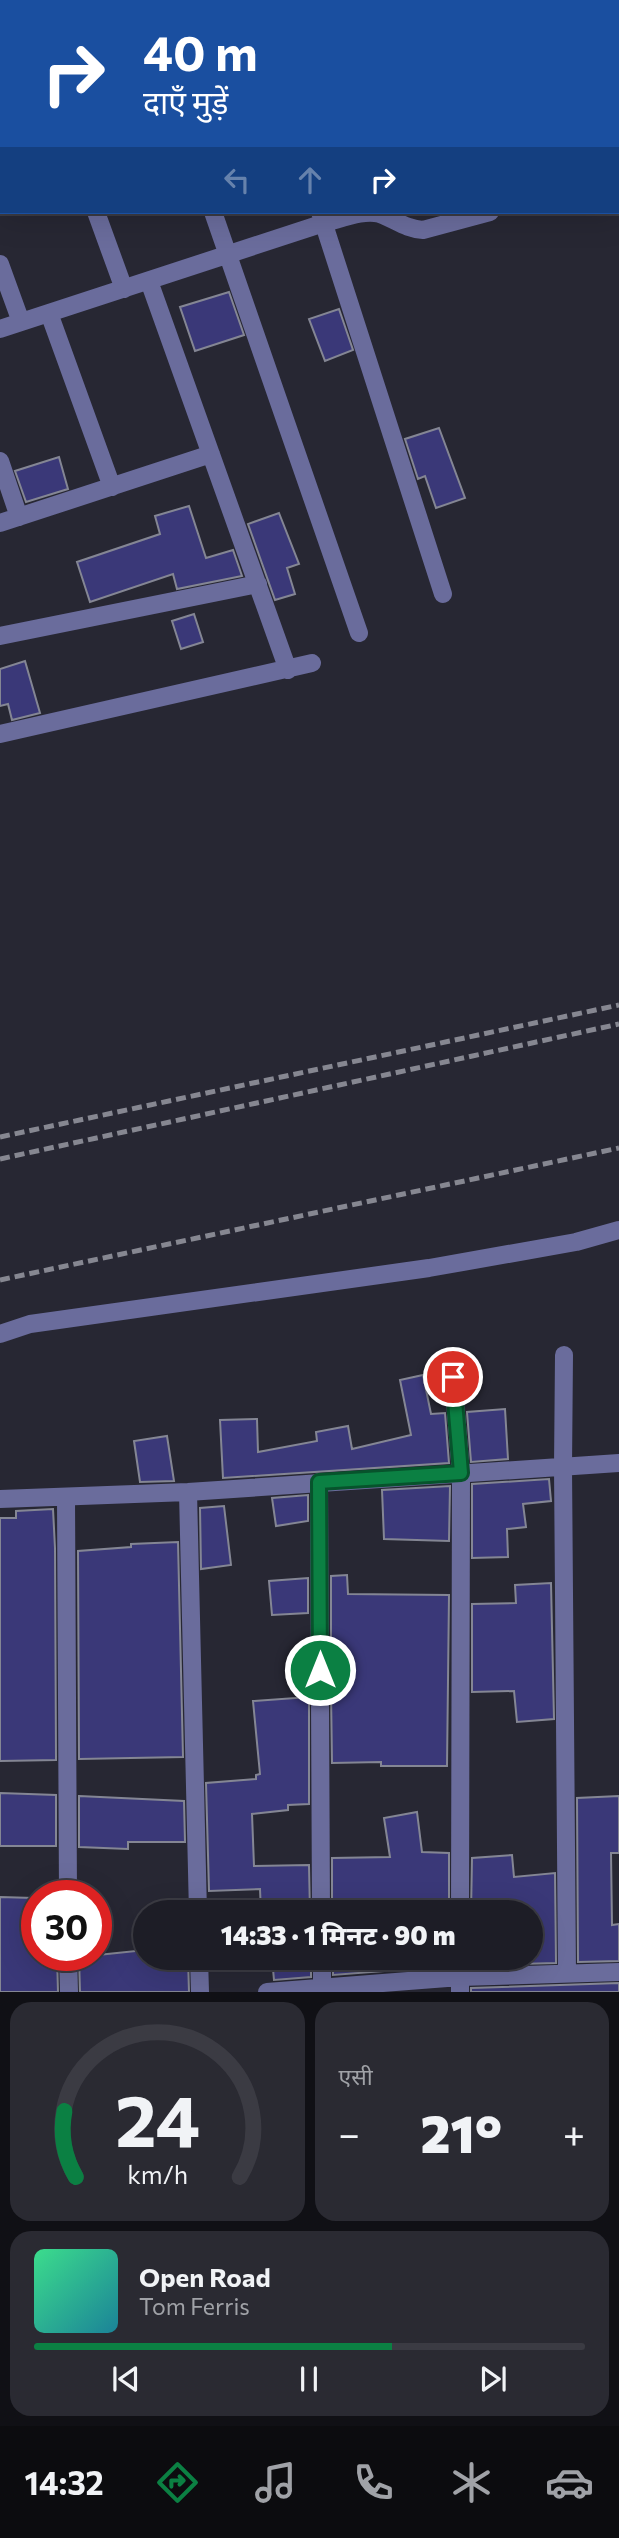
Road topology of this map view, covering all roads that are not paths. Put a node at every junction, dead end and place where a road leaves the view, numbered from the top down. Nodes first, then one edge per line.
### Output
1 (97, 214) edge
2 (214, 214) edge
3 (350, 214) edge
4 (379, 214) edge
5 (475, 214) edge
6 (322, 217) edge
7 (427, 220) edge
8 (228, 256) junction
9 (0, 264) edge
10 (149, 281) junction
11 (124, 289) junction
12 (49, 313) junction
13 (21, 322) junction
14 (0, 329) edge
15 (211, 454) junction
16 (0, 461) edge
17 (112, 487) junction
18 (19, 517) junction
19 (0, 523) edge
20 (258, 583) junction
21 (443, 594) dead end
22 (359, 633) dead end
23 (0, 636) edge
24 (312, 663) dead end
25 (288, 670) junction
26 (0, 734) edge
27 (619, 1230) edge
28 (0, 1334) edge
29 (564, 1355) dead end
30 (453, 1377) dead end
31 (619, 1463) edge
32 (563, 1467) junction
33 (461, 1473) junction
34 (319, 1482) junction
35 (188, 1492) junction
36 (66, 1498) junction
37 (0, 1499) edge
38 (68, 1880) edge
39 (198, 1900) edge
40 (321, 1900) edge
41 (460, 1900) edge
42 (200, 1970) edge
43 (322, 1970) edge
44 (68, 1971) edge
45 (619, 1972) edge
46 (567, 1973) junction
47 (460, 1984) edge
48 (322, 1990) edge
49 (69, 1992) edge
50 (200, 1992) edge
51 (267, 1992) edge

1 - 11 street
2 - 8 street
3 - 6 street
4 - 7 street
5 - 7 street
6 - 8 street
6 - 21 street
8 - 10 street
8 - 22 street
9 - 13 street
10 - 11 street
10 - 15 street
11 - 12 street
12 - 13 street
12 - 17 street
13 - 14 street
15 - 17 street
15 - 20 street
16 - 18 street
17 - 18 street
18 - 19 street
20 - 23 street
20 - 25 street
24 - 25 street
25 - 26 street
27 - 28 street
29 - 32 street
30 - 33 street
31 - 32 street
32 - 33 street
32 - 46 street
33 - 34 street
33 - 41 street
34 - 35 street
34 - 40 street
35 - 36 street
35 - 39 street
36 - 37 street
36 - 38 street
42 - 50 street
43 - 48 street
44 - 49 street
45 - 46 street
46 - 47 street
47 - 48 street
48 - 51 street

